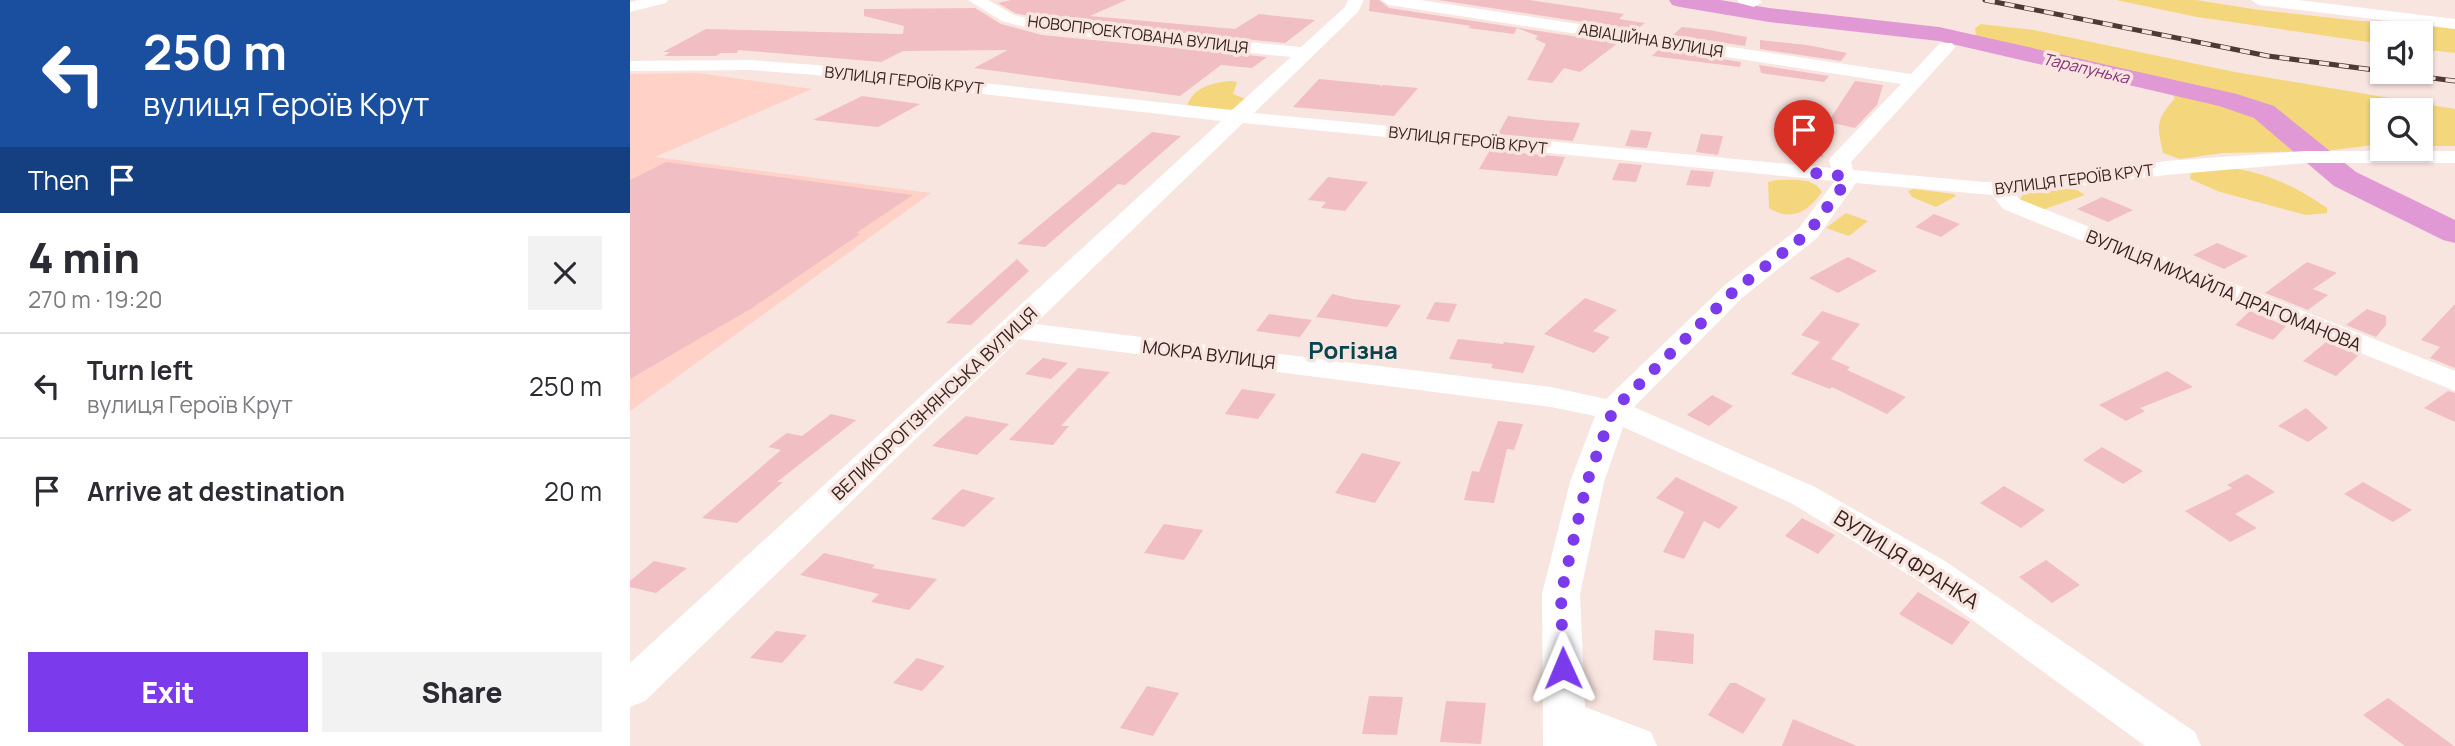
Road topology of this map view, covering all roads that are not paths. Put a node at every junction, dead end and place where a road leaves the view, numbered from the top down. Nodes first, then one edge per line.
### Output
1 (660, 0) edge
2 (976, 0) edge
3 (1356, 0) edge
4 (1389, 0) edge
5 (2259, 0) edge
6 (630, 7) edge
7 (2455, 24) edge
8 (1946, 47) dead end
9 (1305, 53) junction
10 (630, 66) edge
11 (1913, 80) junction
12 (1238, 117) junction
13 (2455, 158) edge
14 (1843, 176) junction
15 (2000, 190) junction
16 (1013, 330) junction
17 (2455, 382) edge
18 (1613, 410) junction
19 (630, 689) edge
20 (1564, 732) edge
21 (1635, 746) edge
22 (2179, 746) edge

1 - 6 street
2 - 9 street, НОВОПРОЕКТОВАНА ВУЛИЦЯ
3 - 9 street, ВЕЛИКОРОГІЗНЯНСЬКА ВУЛИЦЯ
4 - 11 street, АВІАЦІЙНА ВУЛИЦЯ
5 - 7 street
8 - 11 street
9 - 12 street, ВЕЛИКОРОГІЗНЯНСЬКА ВУЛИЦЯ
10 - 12 street, ВУЛИЦЯ ГЕРОЇВ КРУТ
11 - 14 street
12 - 14 street, ВУЛИЦЯ ГЕРОЇВ КРУТ
12 - 16 street, ВЕЛИКОРОГІЗНЯНСЬКА ВУЛИЦЯ
13 - 15 street, ВУЛИЦЯ ГЕРОЇВ КРУТ
14 - 15 street, ВУЛИЦЯ ГЕРОЇВ КРУТ
14 - 18 street
15 - 17 street, ВУЛИЦЯ МИХАЙЛА ДРАГОМАНОВА
16 - 18 street, МОКРА ВУЛИЦЯ
16 - 19 street, ВЕЛИКОРОГІЗНЯНСЬКА ВУЛИЦЯ
18 - 20 street
18 - 22 street, ВУЛИЦЯ ФРАНКА
20 - 21 street

